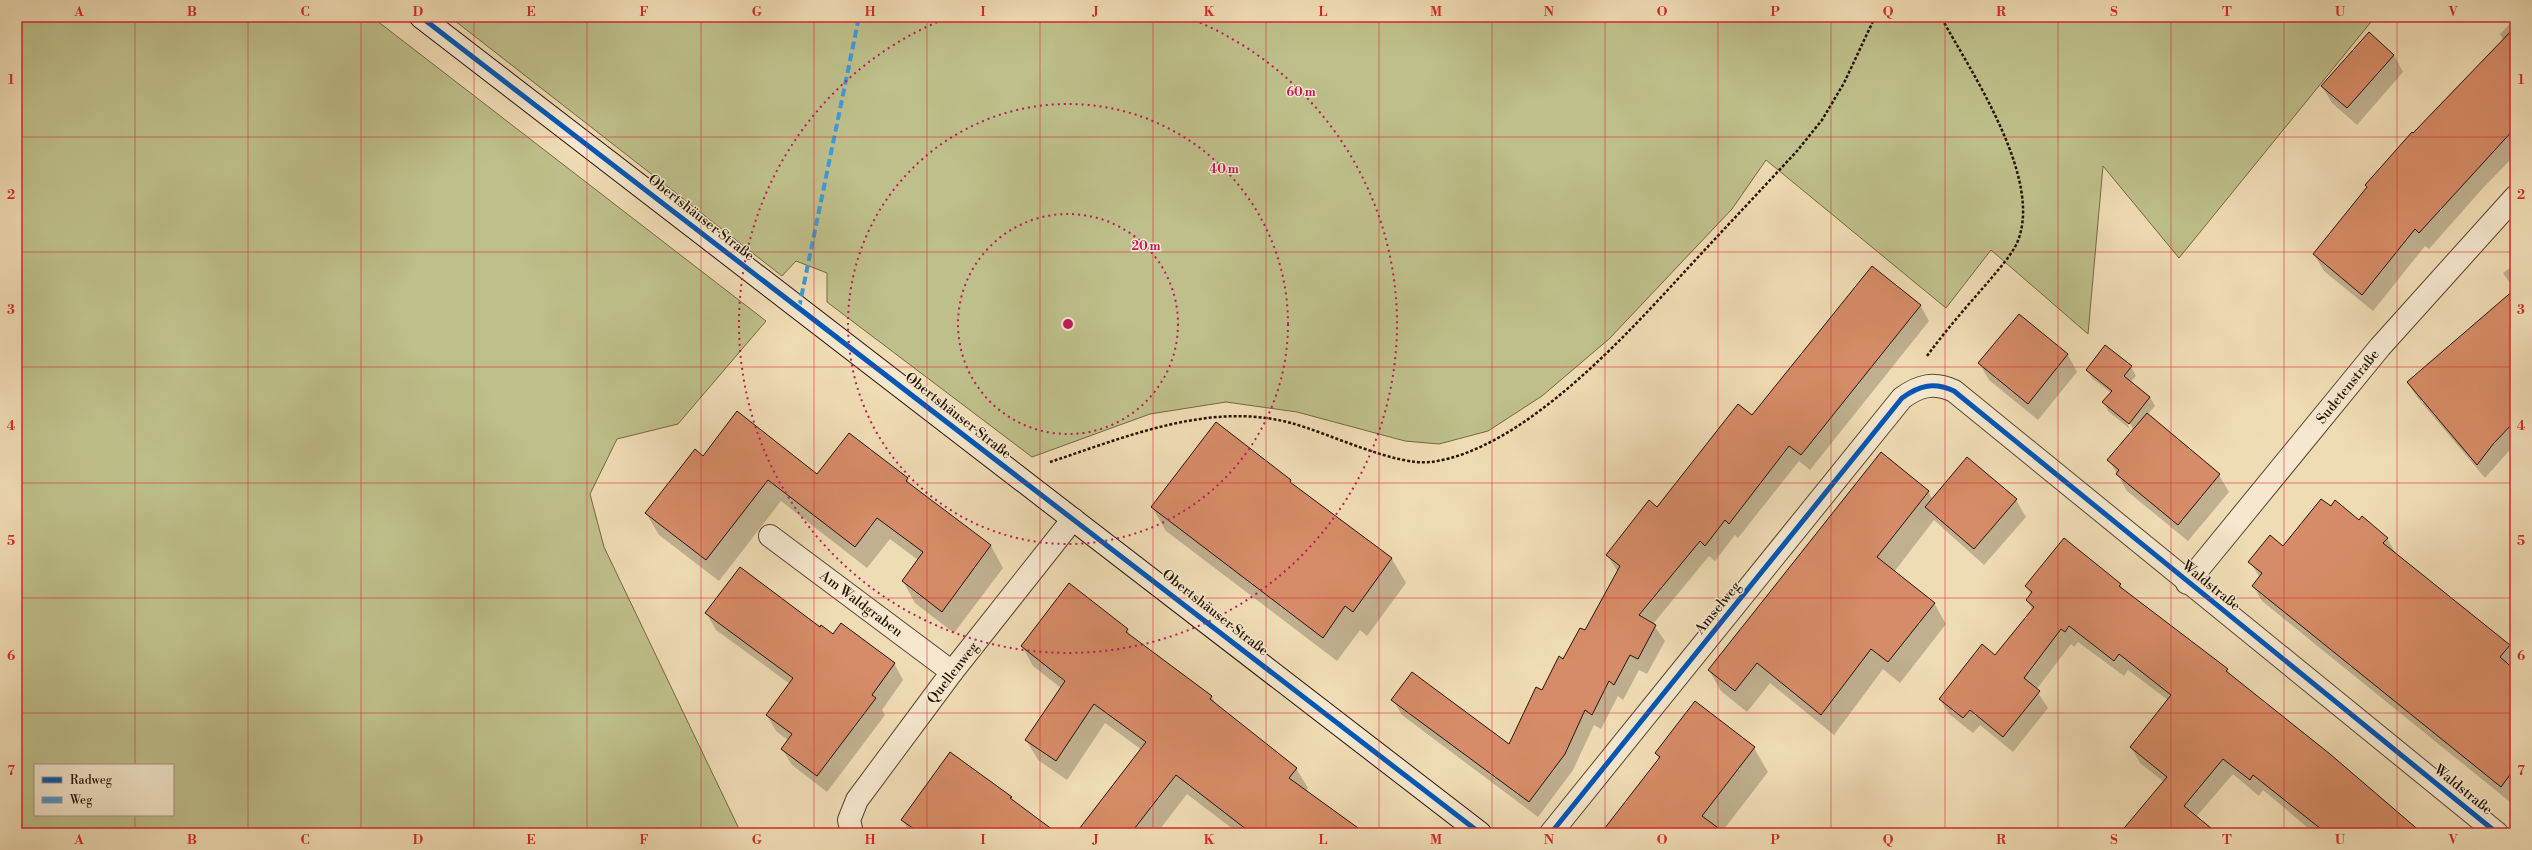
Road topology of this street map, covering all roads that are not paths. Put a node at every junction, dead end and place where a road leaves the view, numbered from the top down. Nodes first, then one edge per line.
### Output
1 (421, 17) edge
2 (2515, 197) edge
3 (1902, 398) joint
4 (1073, 519) junction
5 (770, 536) dead end
6 (2187, 583) junction
7 (952, 672) junction
8 (852, 833) edge
9 (1480, 833) edge
10 (1551, 833) edge
11 (2497, 833) edge

1 - 4 street, Obertshäuser Straße
2 - 6 street, Sudetenstraße
3 - 6 street, Waldstraße
3 - 10 street, Amselweg
4 - 7 street, Quellenweg
4 - 9 street, Obertshäuser Straße
5 - 7 street, Am Waldgraben
6 - 11 street, Waldstraße
7 - 8 street, Quellenweg

